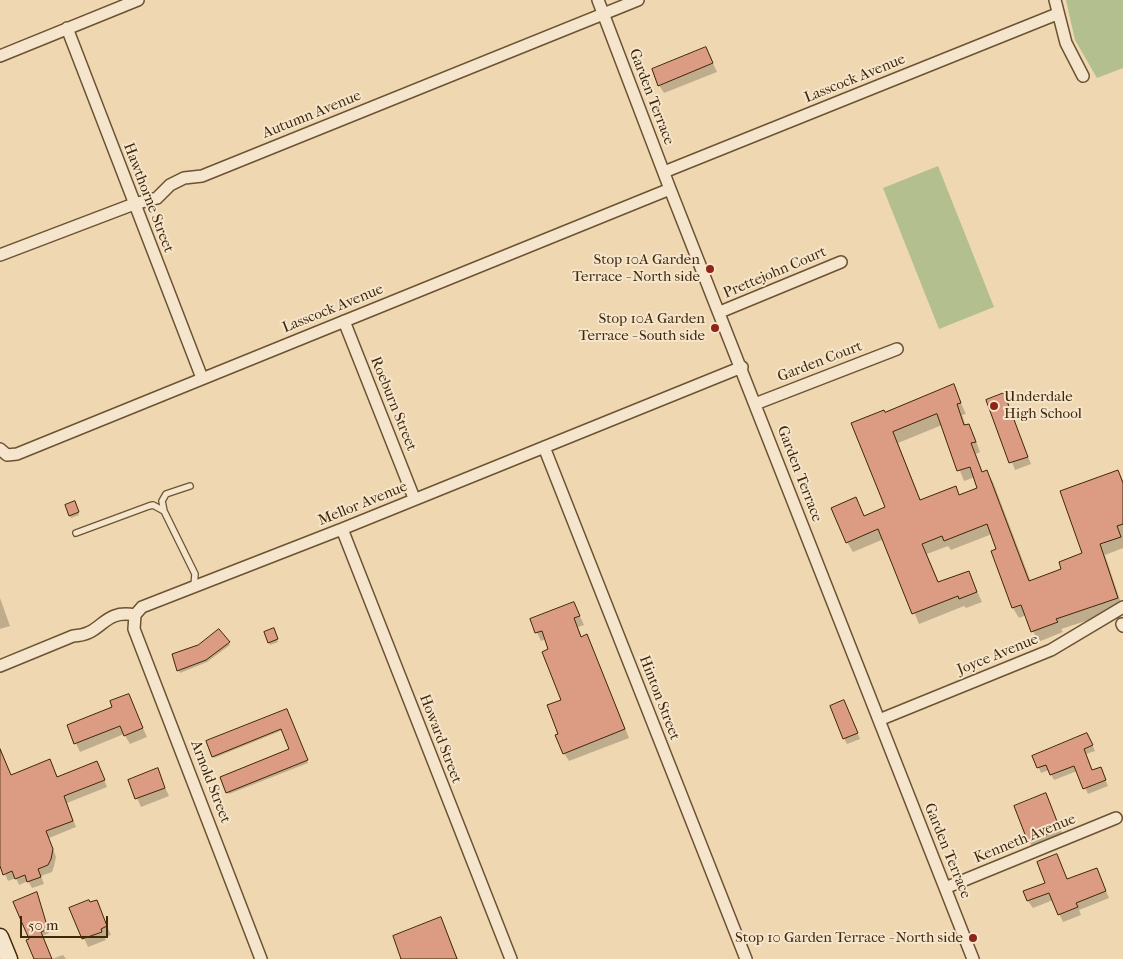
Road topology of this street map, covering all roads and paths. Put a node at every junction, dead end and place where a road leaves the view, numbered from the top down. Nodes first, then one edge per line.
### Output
1 (138, 0) edge
2 (598, 0) edge
3 (638, 0) edge
4 (1055, 0) edge
5 (603, 14) junction
6 (1057, 14) junction
7 (67, 28) junction
8 (0, 56) edge
9 (1082, 76) dead end
10 (664, 172) junction
11 (670, 189) junction
12 (134, 204) junction
13 (0, 255) edge
14 (841, 262) dead end
15 (720, 312) junction
16 (344, 321) junction
17 (897, 349) dead end
18 (742, 367) junction
19 (202, 378) junction
20 (755, 404) junction
21 (544, 447) junction
22 (4, 452) edge
23 (190, 486) dead end
24 (414, 498) junction
25 (164, 511) junction
26 (342, 529) junction
27 (76, 533) dead end
28 (194, 587) junction
29 (1123, 606) edge
30 (135, 615) junction
31 (0, 666) edge
32 (879, 720) junction
33 (1116, 818) dead end
34 (945, 888) junction
35 (0, 937) edge
36 (8, 959) edge
37 (262, 959) edge
38 (511, 959) edge
39 (746, 959) edge
40 (973, 959) edge

1 - 7 street
2 - 5 street, Garden Terrace
3 - 5 street, Autumn Avenue
4 - 6 street
5 - 10 street, Garden Terrace
5 - 12 street, Autumn Avenue
6 - 9 street
6 - 10 street, Lasscock Avenue
7 - 8 street
7 - 12 street, Hawthorne Street
10 - 11 street, Garden Terrace
11 - 15 street, Garden Terrace
11 - 16 street, Lasscock Avenue
12 - 13 street, Autumn Avenue
12 - 19 street, Hawthorne Street
14 - 15 street, Prettejohn Court
15 - 18 street, Garden Terrace
16 - 19 street, Lasscock Avenue
16 - 24 street, Roeburn Street
17 - 20 street, Garden Court
18 - 20 street, Garden Terrace
18 - 21 street, Mellor Avenue
19 - 22 street, Lasscock Avenue
20 - 32 street, Garden Terrace
21 - 24 street, Mellor Avenue
21 - 39 street, Hinton Street
23 - 25 lane
24 - 26 street, Mellor Avenue
25 - 27 lane
25 - 28 lane
26 - 28 street, Mellor Avenue
26 - 38 street, Howard Street
28 - 30 street, Mellor Avenue
29 - 32 street, Joyce Avenue
30 - 31 street, Mellor Avenue
30 - 37 street, Arnold Street
32 - 34 street, Garden Terrace
33 - 34 street, Kenneth Avenue
34 - 40 street, Garden Terrace
35 - 36 main road

